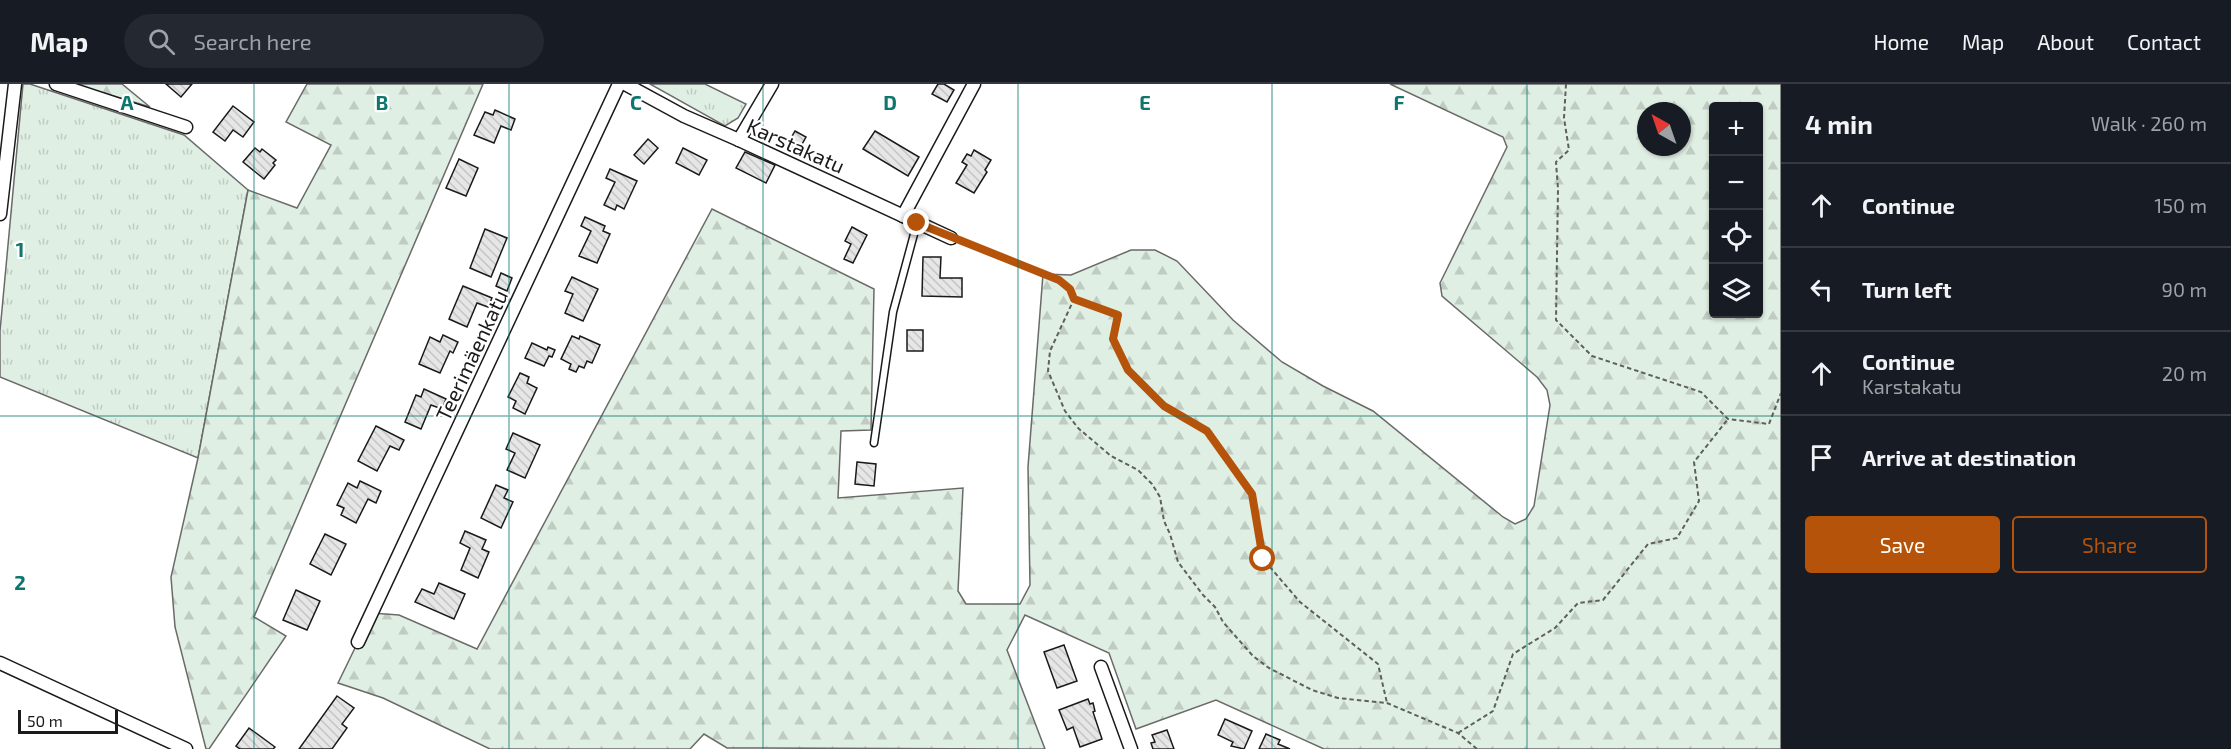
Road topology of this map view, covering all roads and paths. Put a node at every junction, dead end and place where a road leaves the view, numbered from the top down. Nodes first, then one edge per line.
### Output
1 (15, 84) edge
2 (56, 84) edge
3 (619, 84) edge
4 (625, 84) edge
5 (772, 84) edge
6 (975, 84) edge
7 (1566, 84) edge
8 (186, 127) dead end
9 (739, 140) junction
10 (0, 214) edge
11 (903, 216) junction
12 (917, 223) junction
13 (951, 238) joint
14 (1074, 299) junction
15 (1781, 393) edge
16 (1728, 418) junction
17 (874, 443) dead end
18 (358, 642) dead end
19 (0, 663) edge
20 (1101, 667) dead end
21 (1387, 703) junction
22 (1458, 733) junction
23 (186, 749) edge
24 (1131, 749) edge
25 (1477, 749) edge

1 - 10 street
2 - 8 street
3 - 18 street, Teerimäenkatu
4 - 9 street, Karstakatu
5 - 9 street
6 - 11 street
7 - 16 path
9 - 11 street, Karstakatu
11 - 12 street, Karstakatu
12 - 13 street, Karstakatu
12 - 17 lane
13 - 14 path
14 - 21 path
14 - 21 path
15 - 16 path
16 - 22 path
19 - 23 street
20 - 24 street
21 - 22 path
22 - 25 path

